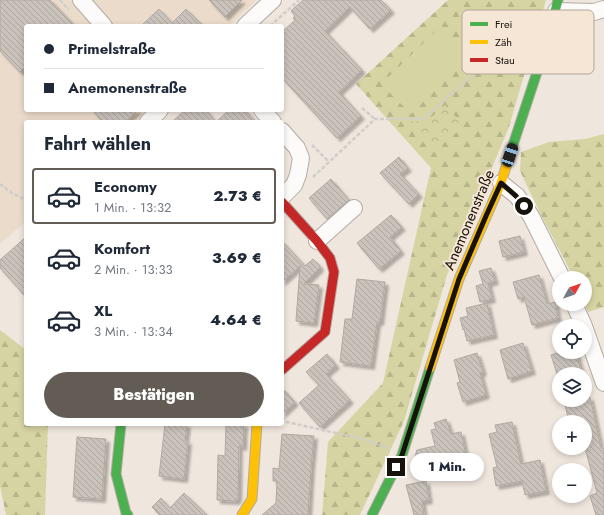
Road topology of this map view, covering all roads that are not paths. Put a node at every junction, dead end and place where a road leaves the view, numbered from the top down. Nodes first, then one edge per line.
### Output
1 (81, 0) edge
2 (273, 0) edge
3 (557, 6) edge
4 (604, 9) edge
5 (582, 10) edge
6 (594, 12) edge
7 (102, 24) edge
8 (247, 24) edge
9 (536, 74) edge
10 (158, 112) edge
11 (264, 112) edge
12 (150, 120) edge
13 (271, 120) edge
14 (284, 133) edge
15 (501, 183) junction
16 (284, 195) edge
17 (284, 204) edge
18 (354, 208) dead end
19 (317, 241) junction
20 (558, 271) edge
21 (592, 349) edge
22 (284, 368) edge
23 (603, 379) edge
24 (121, 426) edge
25 (256, 426) edge
26 (128, 515) edge
27 (242, 515) edge
28 (372, 515) edge

1 - 7 street
2 - 8 street
3 - 5 street
4 - 6 street
9 - 15 street, Anemonenstraße
10 - 12 street
11 - 13 street
14 - 16 street
15 - 20 street
15 - 28 street, Anemonenstraße
17 - 19 street
18 - 19 street
19 - 22 street
21 - 23 street
24 - 26 street
25 - 27 street

